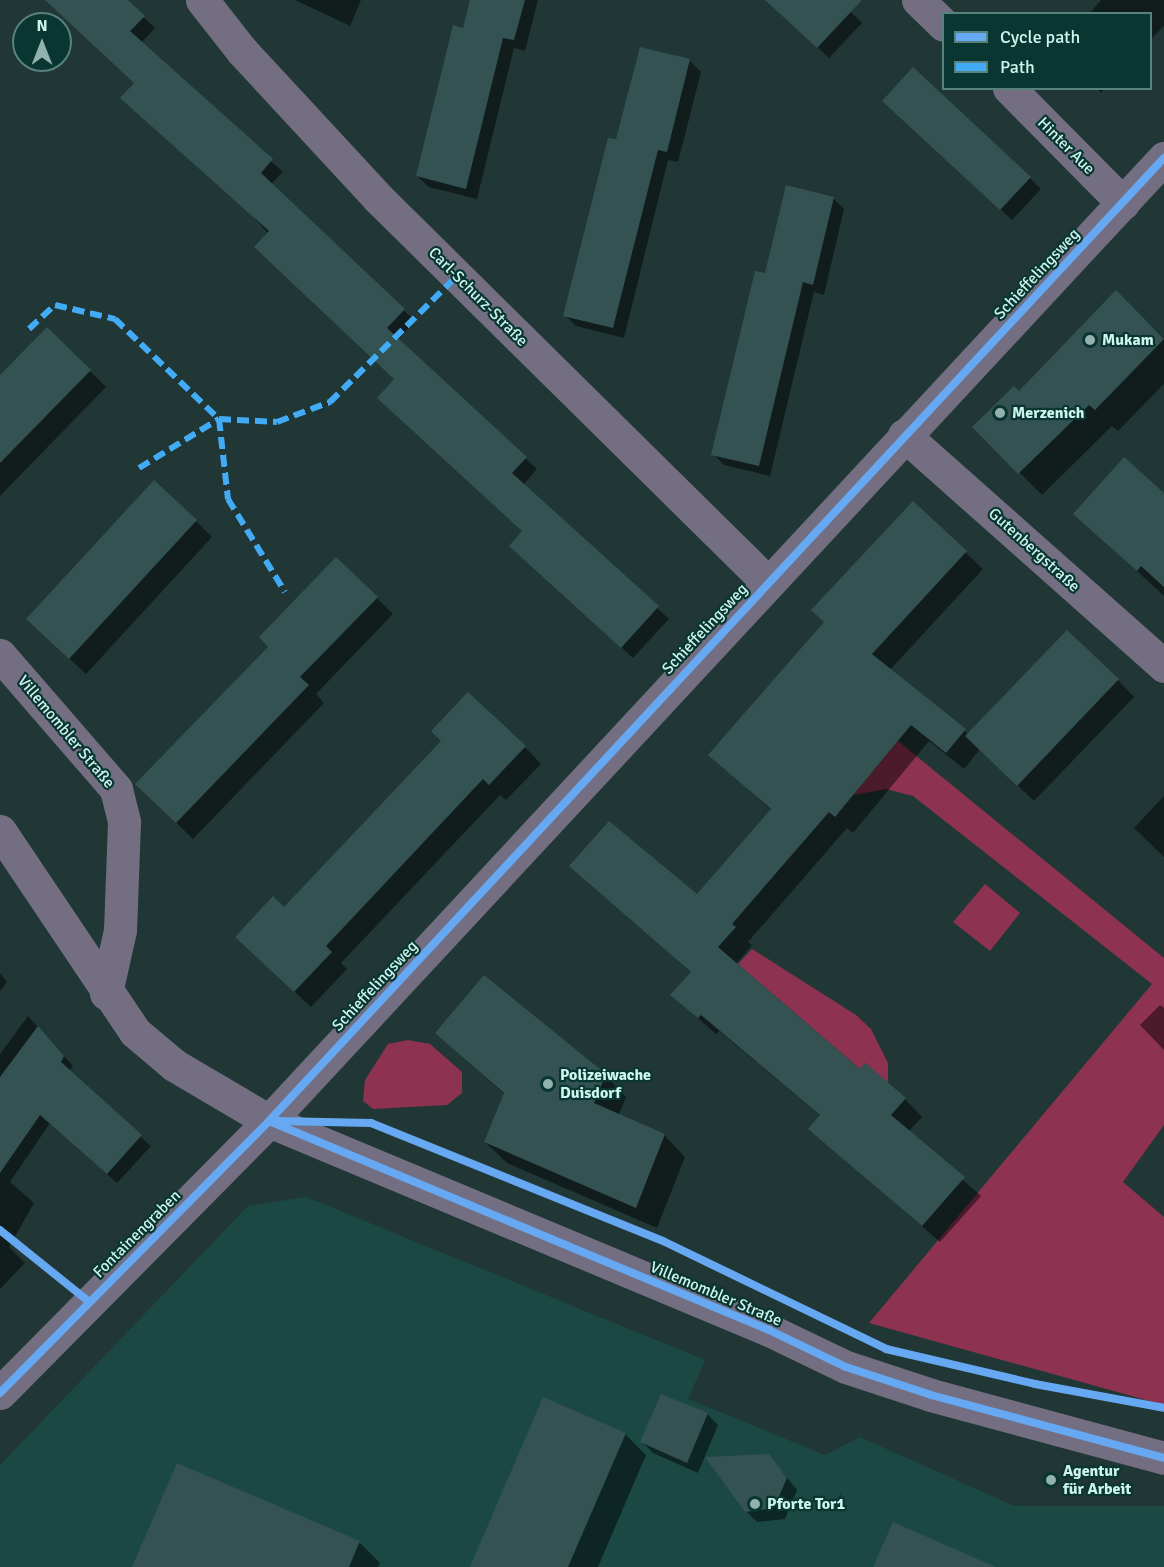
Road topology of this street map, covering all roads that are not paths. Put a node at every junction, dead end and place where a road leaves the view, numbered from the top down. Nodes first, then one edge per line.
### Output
1 (202, 0) edge
2 (918, 0) edge
3 (942, 23) edge
4 (1011, 90) edge
5 (1164, 158) edge
6 (1123, 203) junction
7 (904, 435) junction
8 (767, 582) junction
9 (0, 655) edge
10 (1164, 666) edge
11 (0, 831) edge
12 (106, 993) junction
13 (269, 1121) junction
14 (0, 1393) edge
15 (1164, 1458) edge

1 - 8 street, Carl-Schurz-Straße
2 - 3 street
4 - 6 street, Hinter Aue
5 - 6 street, Schieffelingsweg
6 - 7 street, Schieffelingsweg
7 - 8 street, Schieffelingsweg
7 - 10 street, Gutenbergstraße
8 - 13 street, Schieffelingsweg
9 - 12 street, Villemombler Straße
11 - 12 street, Villemombler Straße
12 - 13 street, Villemombler Straße
13 - 14 street, Fontainengraben
13 - 15 street, Villemombler Straße

